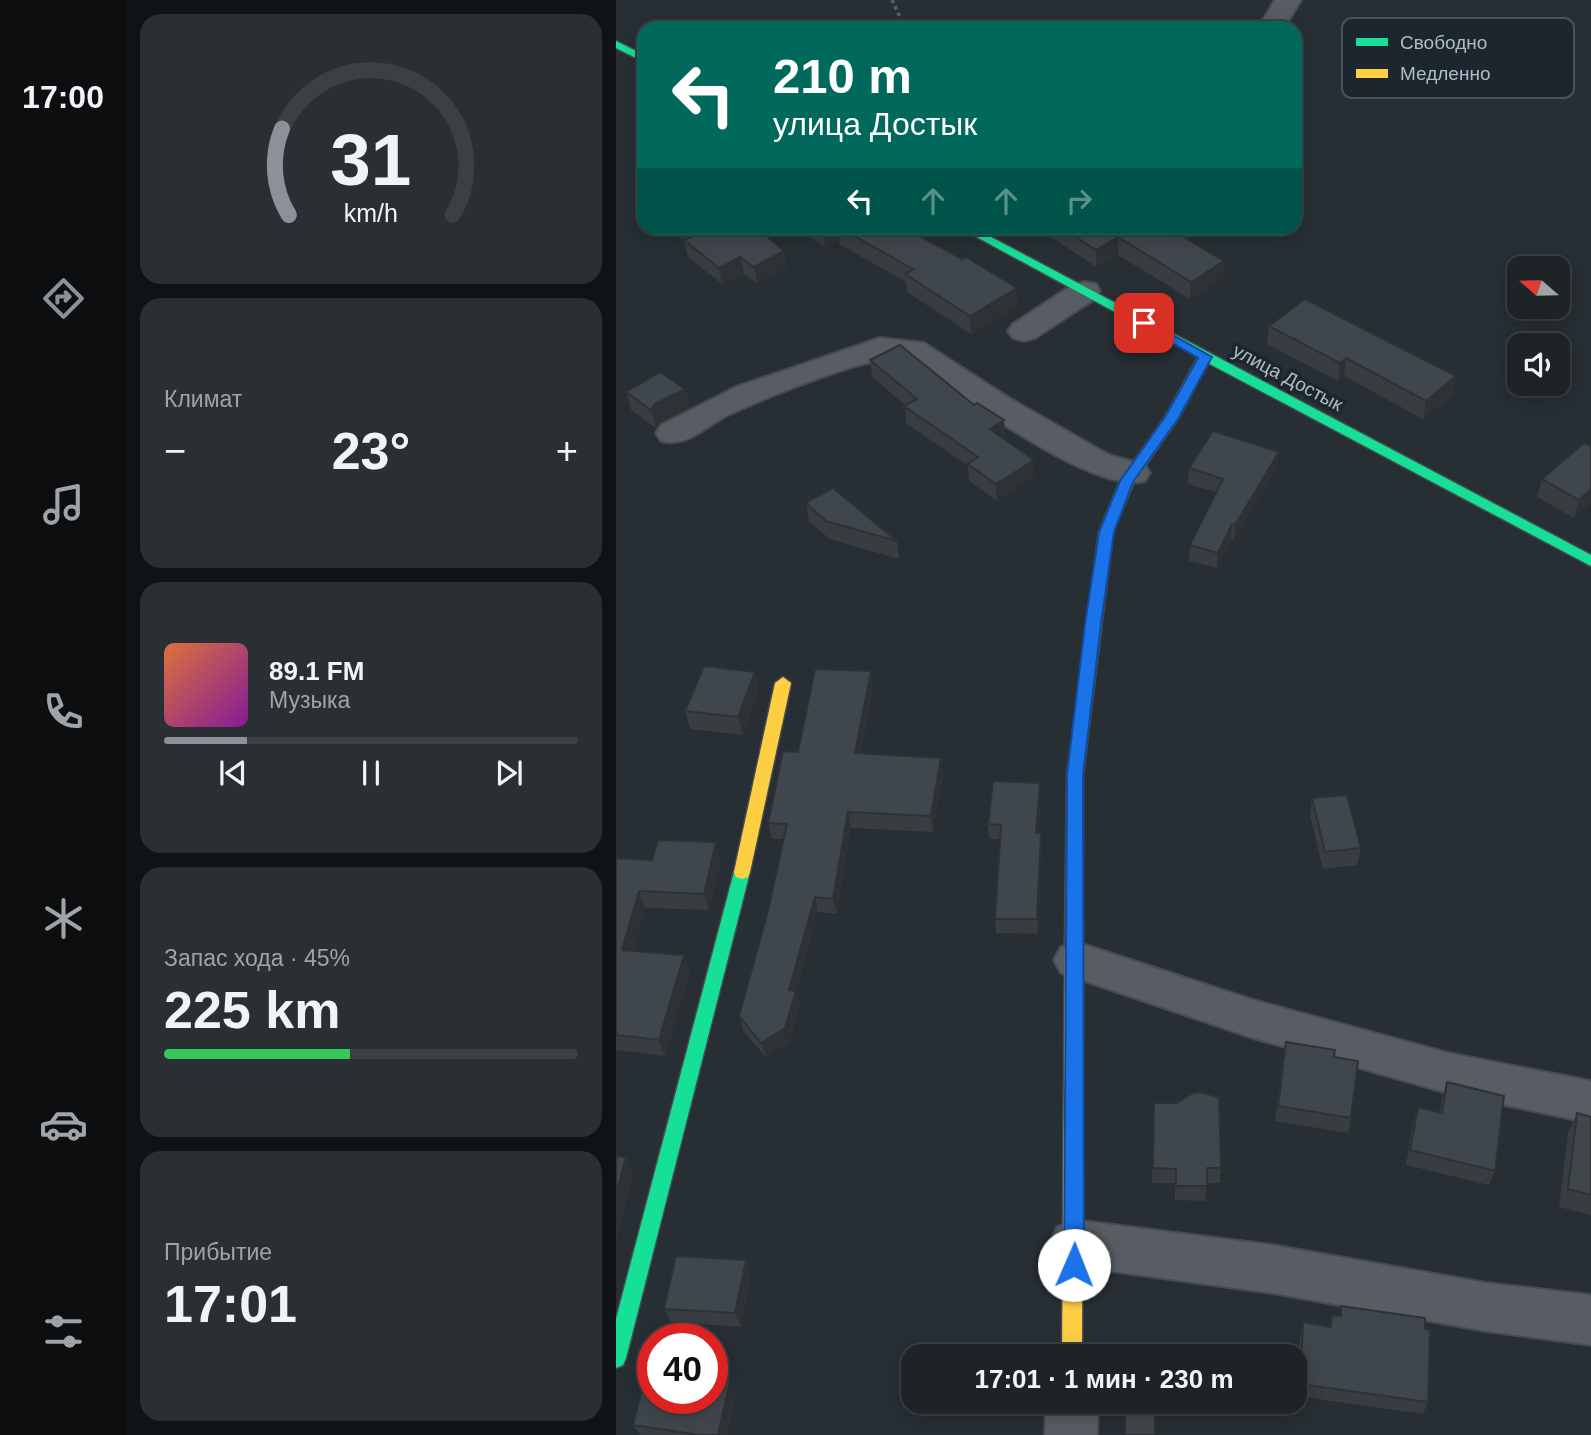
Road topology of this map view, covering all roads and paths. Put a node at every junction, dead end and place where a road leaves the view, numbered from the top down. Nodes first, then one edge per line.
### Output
1 (892, 0) edge
2 (1288, 0) edge
3 (902, 21) edge
4 (1275, 21) edge
5 (616, 44) edge
6 (637, 55) edge
7 (979, 235) edge
8 (1085, 291) junction
9 (1024, 331) dead end
10 (1205, 357) junction
11 (673, 433) dead end
12 (1133, 473) junction
13 (1591, 561) edge
14 (783, 683) dead end
15 (1076, 960) junction
16 (1591, 1102) edge
17 (1074, 1242) junction
18 (1591, 1320) edge
19 (1072, 1344) edge
20 (616, 1358) edge
21 (1072, 1414) edge
22 (1071, 1435) edge

1 - 3 path
2 - 4 street
5 - 6 street
7 - 8 street, улица Достык
8 - 9 street
8 - 10 street, улица Достык
10 - 12 street
10 - 13 street, улица Достык
11 - 12 street
12 - 15 street
14 - 20 street
15 - 16 street
15 - 17 street
17 - 18 street
17 - 19 street
21 - 22 street

